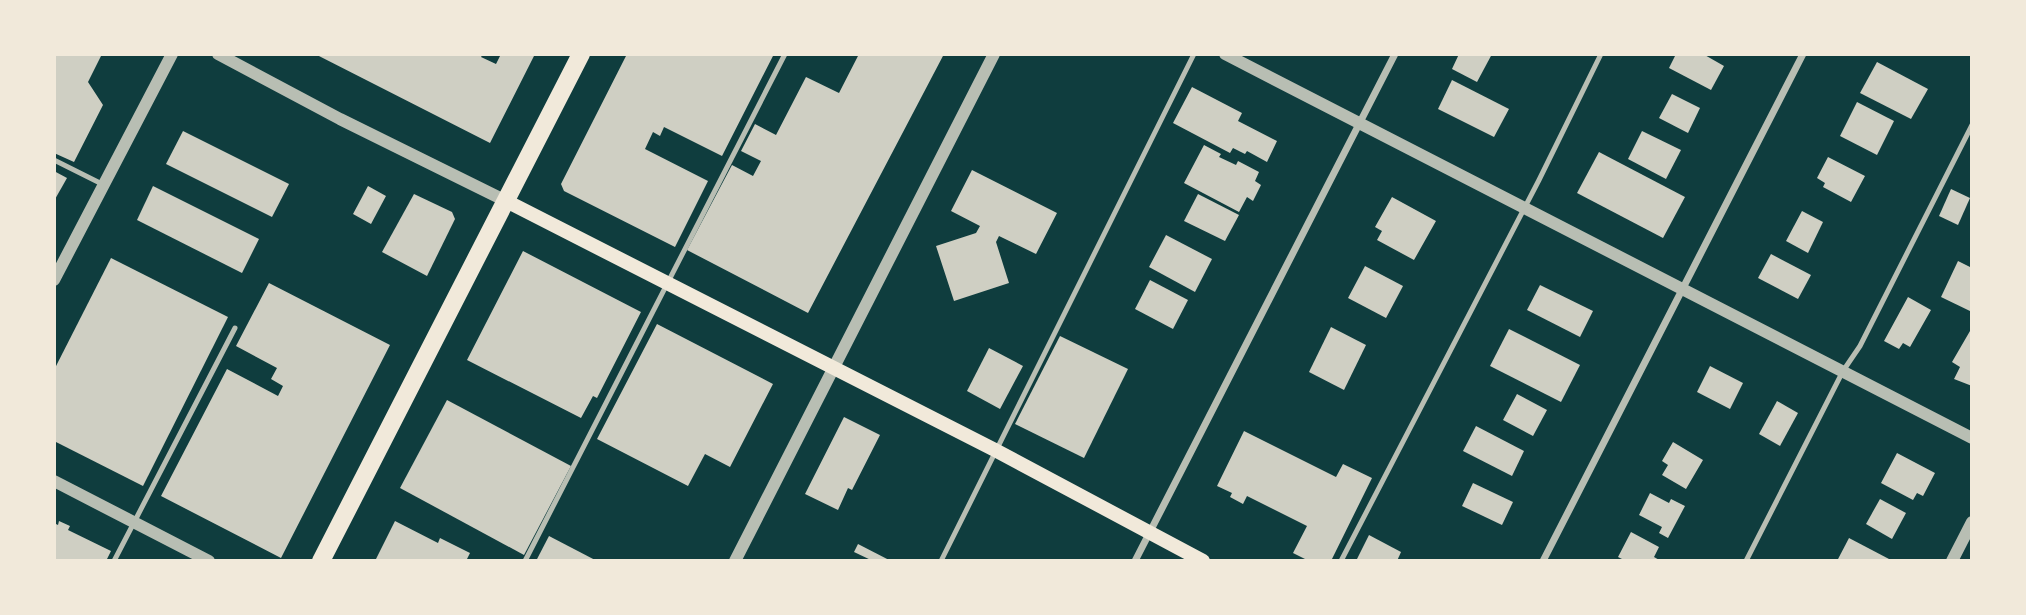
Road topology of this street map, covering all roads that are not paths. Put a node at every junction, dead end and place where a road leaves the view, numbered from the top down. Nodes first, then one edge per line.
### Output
1 (172, 54) edge
2 (218, 54) edge
3 (581, 54) edge
4 (785, 54) edge
5 (994, 54) edge
6 (1194, 54) edge
7 (1225, 54) edge
8 (1395, 54) edge
9 (1601, 54) edge
10 (1803, 54) edge
11 (1359, 123) junction
12 (1972, 125) edge
13 (54, 160) edge
14 (104, 185) junction
15 (506, 201) junction
16 (1524, 208) junction
17 (54, 280) edge
18 (668, 284) junction
19 (1682, 289) junction
20 (235, 328) dead end
21 (833, 368) junction
22 (1843, 371) junction
23 (1972, 438) edge
24 (995, 450) junction
25 (54, 481) edge
26 (134, 522) junction
27 (1972, 522) edge
28 (1149, 533) junction
29 (114, 561) edge
30 (209, 561) edge
31 (321, 561) edge
32 (526, 561) edge
33 (735, 561) edge
34 (941, 561) edge
35 (1135, 561) edge
36 (1203, 561) edge
37 (1341, 561) edge
38 (1543, 561) edge
39 (1746, 561) edge
40 (1952, 561) edge

1 - 14 street
2 - 15 street
3 - 15 main road
4 - 18 lane
5 - 21 street
6 - 24 lane
7 - 11 street
8 - 11 street
9 - 16 lane
10 - 19 street
11 - 16 street
11 - 28 street
12 - 22 lane
13 - 14 lane
14 - 17 street
15 - 18 main road
15 - 31 main road
16 - 19 street
16 - 37 lane
18 - 21 main road
18 - 32 lane
19 - 22 street
19 - 38 street
20 - 26 lane
21 - 24 main road
21 - 33 street
22 - 23 street
22 - 39 lane
24 - 28 main road
24 - 34 lane
25 - 26 street
26 - 29 lane
26 - 30 street
27 - 40 street
28 - 35 street
28 - 36 main road

